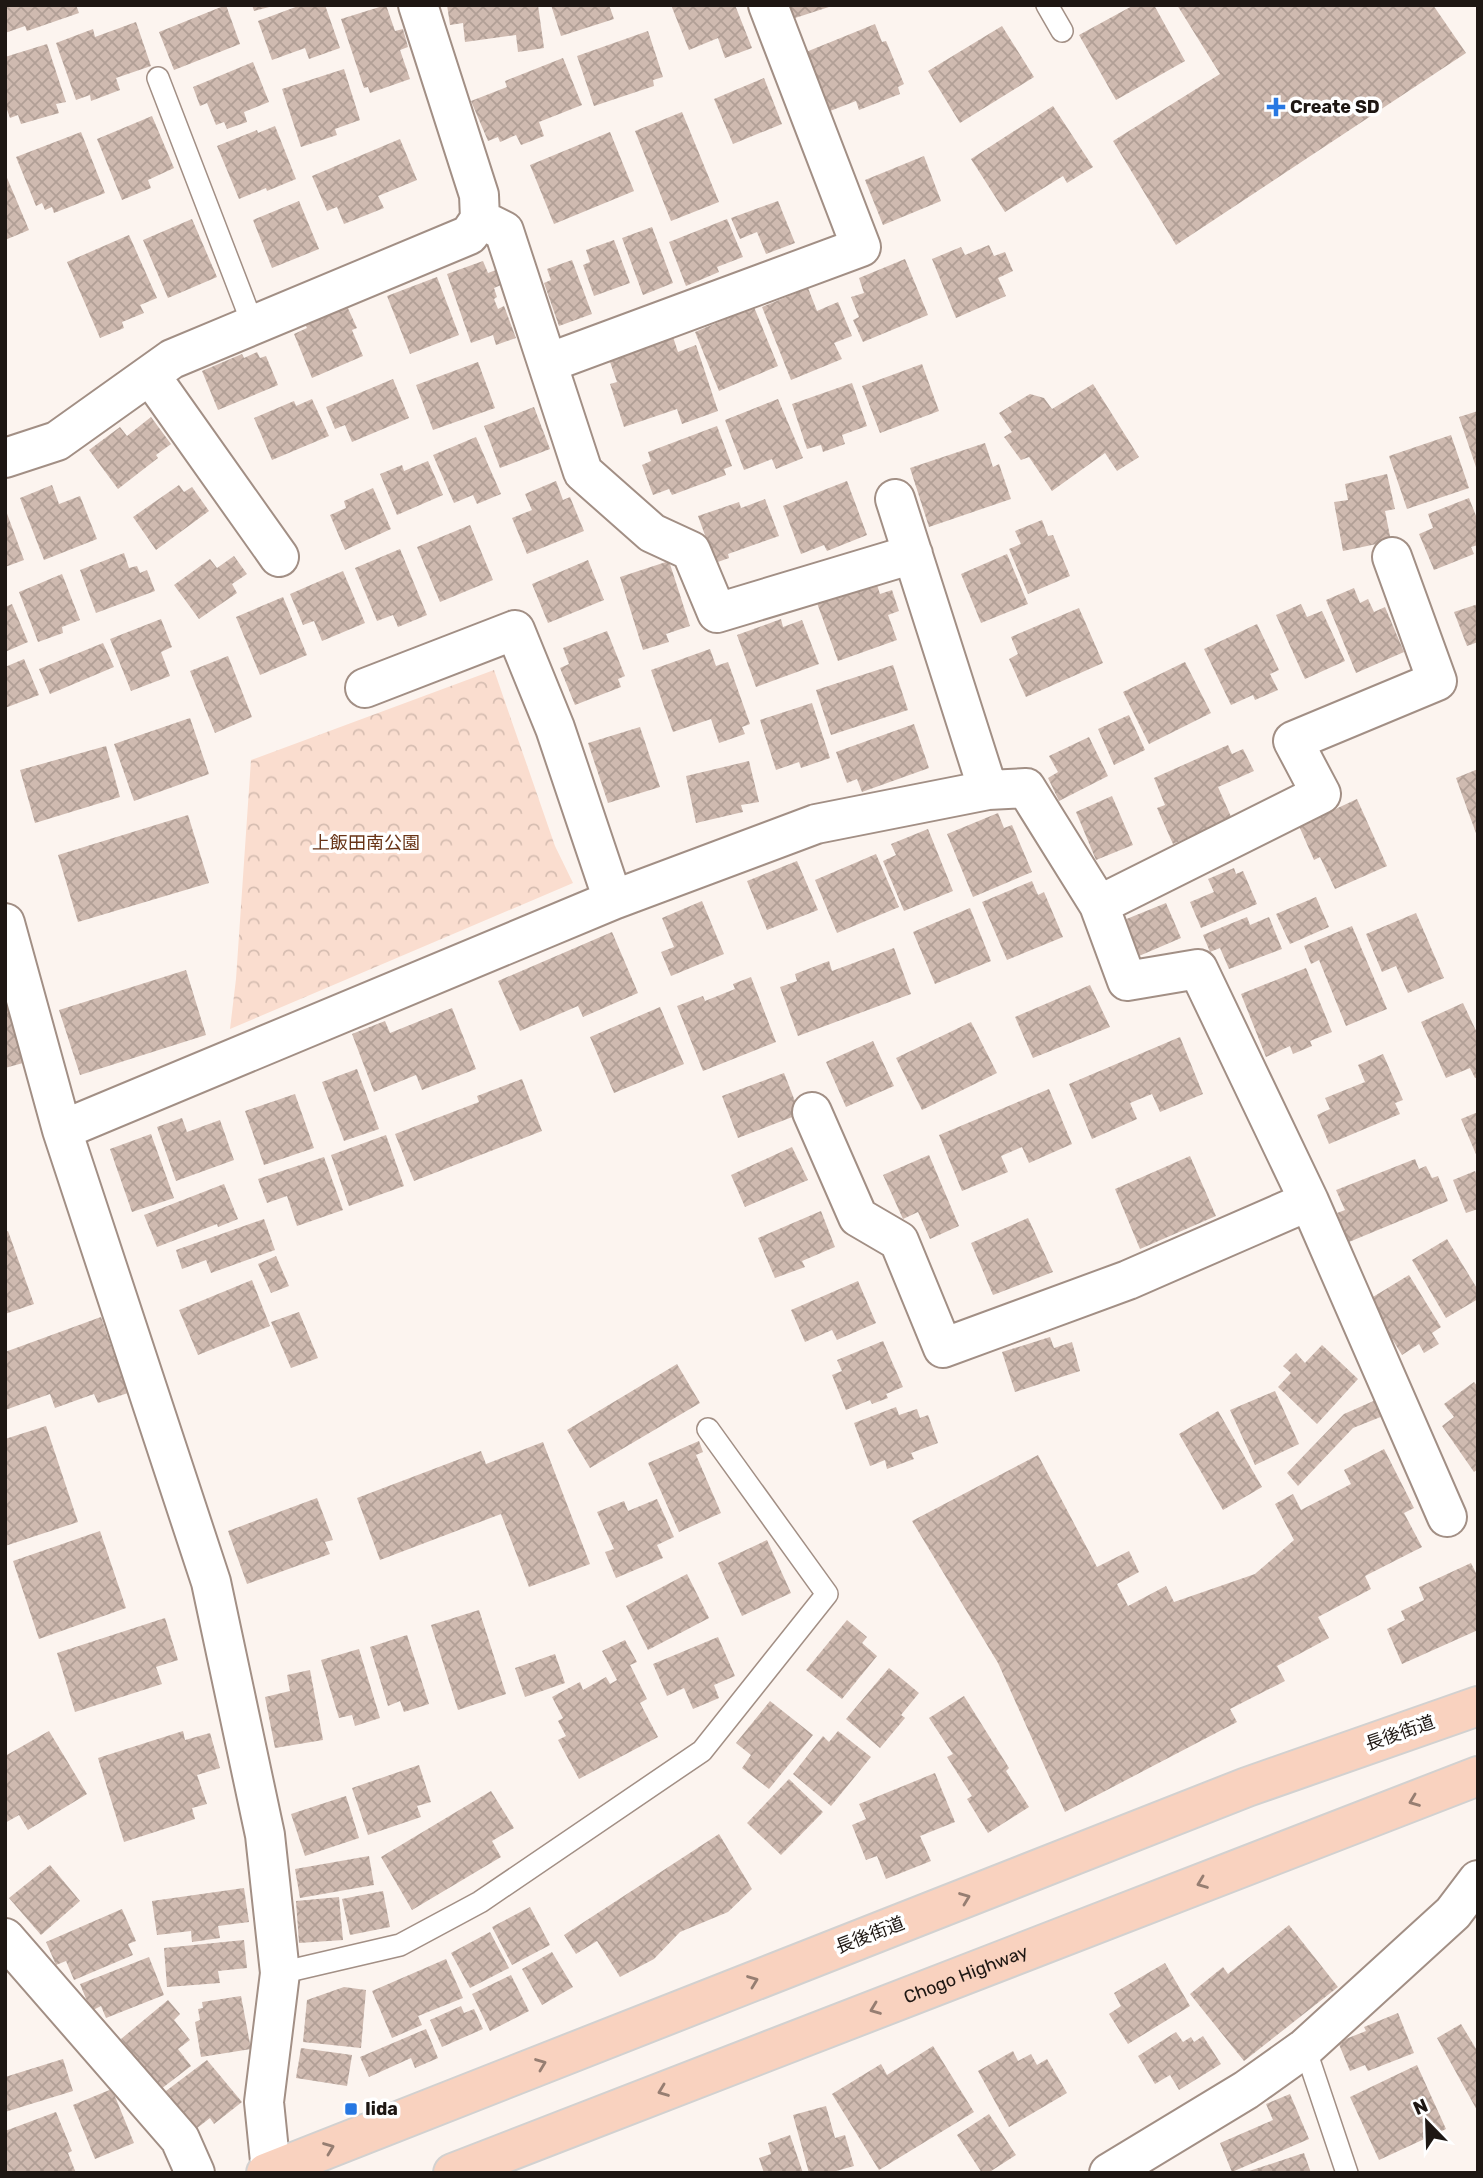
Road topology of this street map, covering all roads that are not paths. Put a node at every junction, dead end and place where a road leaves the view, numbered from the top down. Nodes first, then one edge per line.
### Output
1 (418, 5) edge
2 (768, 5) edge
3 (1047, 5) edge
4 (1062, 31) dead end
5 (158, 78) dead end
6 (480, 219) junction
7 (253, 326) junction
8 (548, 363) junction
9 (150, 374) junction
10 (5, 458) edge
11 (895, 499) dead end
12 (913, 554) junction
13 (279, 557) dead end
14 (1392, 557) dead end
15 (365, 688) dead end
16 (988, 790) junction
17 (612, 900) junction
18 (1099, 905) junction
19 (5, 923) edge
20 (811, 1112) dead end
21 (62, 1130) junction
22 (1309, 1201) junction
23 (708, 1429) dead end
24 (1447, 1517) dead end
25 (1478, 1706) edge
26 (1478, 1776) edge
27 (1478, 1880) edge
28 (5, 1938) edge
29 (280, 1973) junction
30 (1305, 2048) junction
31 (269, 2172) edge
32 (195, 2173) edge
33 (453, 2173) edge
34 (1109, 2173) edge
35 (1347, 2173) edge

1 - 6 street
2 - 8 street
3 - 4 lane
5 - 7 lane
6 - 7 street
6 - 8 street
7 - 9 street
8 - 12 street
9 - 10 street
9 - 13 street
11 - 12 street
12 - 16 street
14 - 18 street
15 - 17 street
16 - 17 street
16 - 18 street
17 - 21 street
18 - 22 street
19 - 21 street
20 - 22 street
21 - 29 street
22 - 24 street
23 - 29 lane
31 -> 25 main road, 長後街道
26 -> 33 main road, Chogo Highway
27 - 30 street
28 - 32 street
29 - 31 street
30 - 34 street
30 - 35 lane

